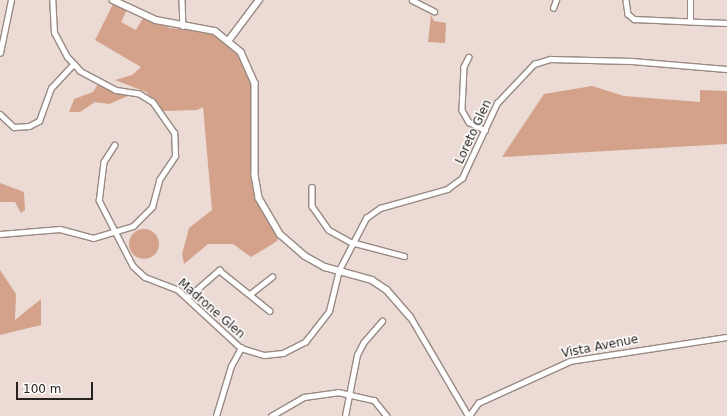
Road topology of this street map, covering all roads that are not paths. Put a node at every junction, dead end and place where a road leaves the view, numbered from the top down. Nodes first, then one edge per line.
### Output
1 (11, 0) edge
2 (52, 0) edge
3 (112, 0) edge
4 (182, 0) edge
5 (260, 0) edge
6 (412, 0) edge
7 (556, 0) edge
8 (626, 0) edge
9 (690, 0) edge
10 (553, 8) dead end
11 (434, 10) dead end
12 (690, 22) junction
13 (727, 23) edge
14 (184, 26) junction
15 (228, 40) junction
16 (0, 53) edge
17 (469, 57) dead end
18 (73, 64) junction
19 (727, 68) edge
20 (0, 114) edge
21 (485, 130) junction
22 (115, 145) dead end
23 (312, 187) dead end
24 (119, 232) junction
25 (0, 234) edge
26 (351, 242) junction
27 (404, 256) dead end
28 (339, 270) junction
29 (272, 277) dead end
30 (250, 294) junction
31 (187, 298) junction
32 (270, 312) dead end
33 (410, 316) joint
34 (382, 321) dead end
35 (727, 337) edge
36 (241, 348) junction
37 (350, 392) junction
38 (468, 415) edge
39 (216, 416) edge
40 (271, 416) edge
41 (345, 416) edge
42 (387, 416) edge

1 - 16 street
2 - 18 street
3 - 14 street
4 - 14 street
5 - 15 street
6 - 11 street
7 - 10 street
8 - 12 street
9 - 12 street
12 - 13 street
14 - 15 street
15 - 28 street
17 - 21 street
18 - 20 street
18 - 24 street
19 - 21 street, Loreto Glen
21 - 26 street, Loreto Glen
22 - 24 street, Madrone Glen
23 - 26 street
24 - 25 street
24 - 31 street, Madrone Glen
26 - 27 street
26 - 28 street, Loreto Glen
28 - 33 street
28 - 36 street, Madrone Glen
29 - 30 street
30 - 31 street
30 - 32 street
31 - 36 street, Madrone Glen
33 - 38 street
34 - 37 street
35 - 38 street, Vista Avenue
36 - 39 street
37 - 40 street
37 - 41 street
37 - 42 street

